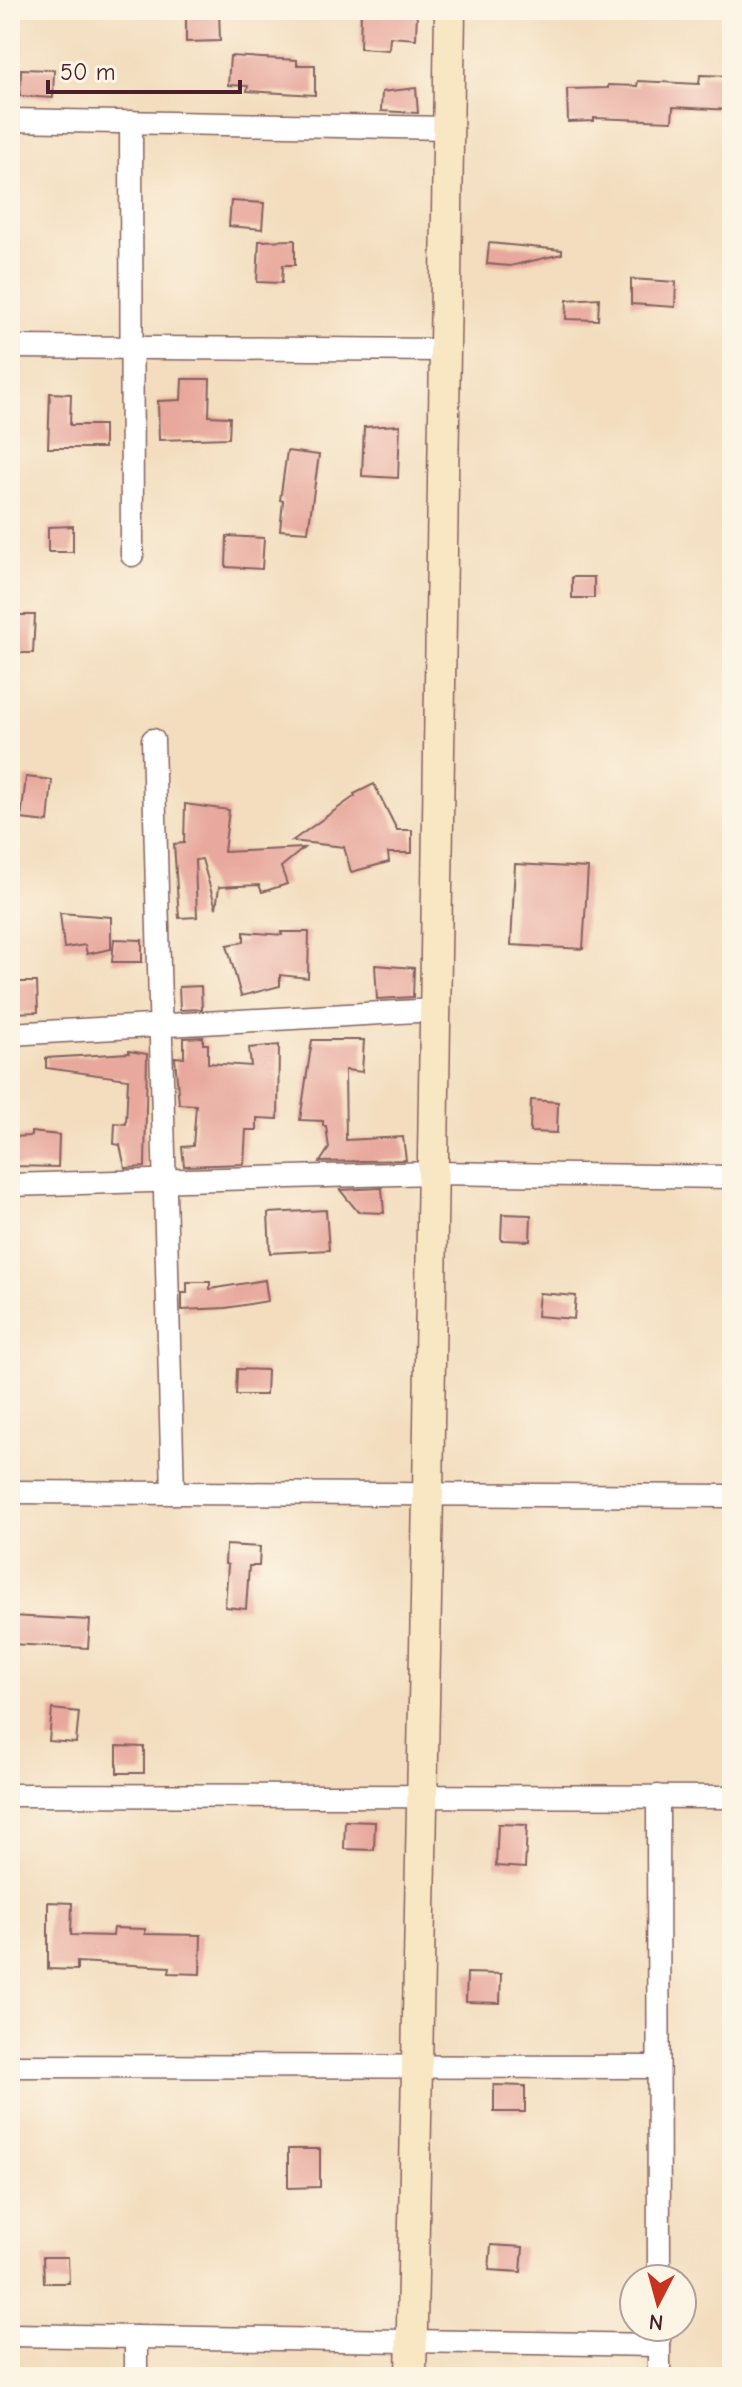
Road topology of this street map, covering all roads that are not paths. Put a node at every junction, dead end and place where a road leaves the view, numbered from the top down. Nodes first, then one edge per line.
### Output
1 (450, 10) edge
2 (10, 120) edge
3 (131, 122) junction
4 (448, 128) junction
5 (10, 347) edge
6 (131, 348) junction
7 (445, 350) junction
8 (132, 555) dead end
9 (153, 740) dead end
10 (435, 1010) junction
11 (161, 1026) junction
12 (10, 1034) edge
13 (433, 1173) junction
14 (732, 1177) edge
15 (165, 1180) junction
16 (10, 1185) edge
17 (10, 1492) edge
18 (173, 1493) junction
19 (428, 1495) junction
20 (732, 1496) edge
21 (10, 1795) edge
22 (422, 1796) junction
23 (658, 1796) junction
24 (732, 1797) edge
25 (10, 2066) edge
26 (416, 2067) junction
27 (658, 2067) junction
28 (659, 2263) edge
29 (10, 2335) edge
30 (136, 2337) junction
31 (618, 2337) edge
32 (411, 2341) junction
33 (659, 2343) edge
34 (136, 2377) edge
35 (411, 2377) edge
36 (659, 2377) edge

1 - 4 street
2 - 3 street
3 - 4 street
3 - 6 street
4 - 7 street
5 - 6 street
6 - 7 street
6 - 8 street
7 - 10 street
9 - 11 street
10 - 11 street
10 - 13 street
11 - 12 street
11 - 15 street
13 - 14 street
13 - 15 street
13 - 19 street
15 - 16 street
15 - 18 street
17 - 18 street
18 - 19 street
19 - 20 street
19 - 22 street
21 - 22 street
22 - 23 street
22 - 26 street
23 - 24 street
23 - 27 street
25 - 26 street
26 - 27 street
26 - 32 street
27 - 28 street
29 - 30 street
30 - 32 street
30 - 34 street
31 - 32 street
32 - 35 street
33 - 36 street

